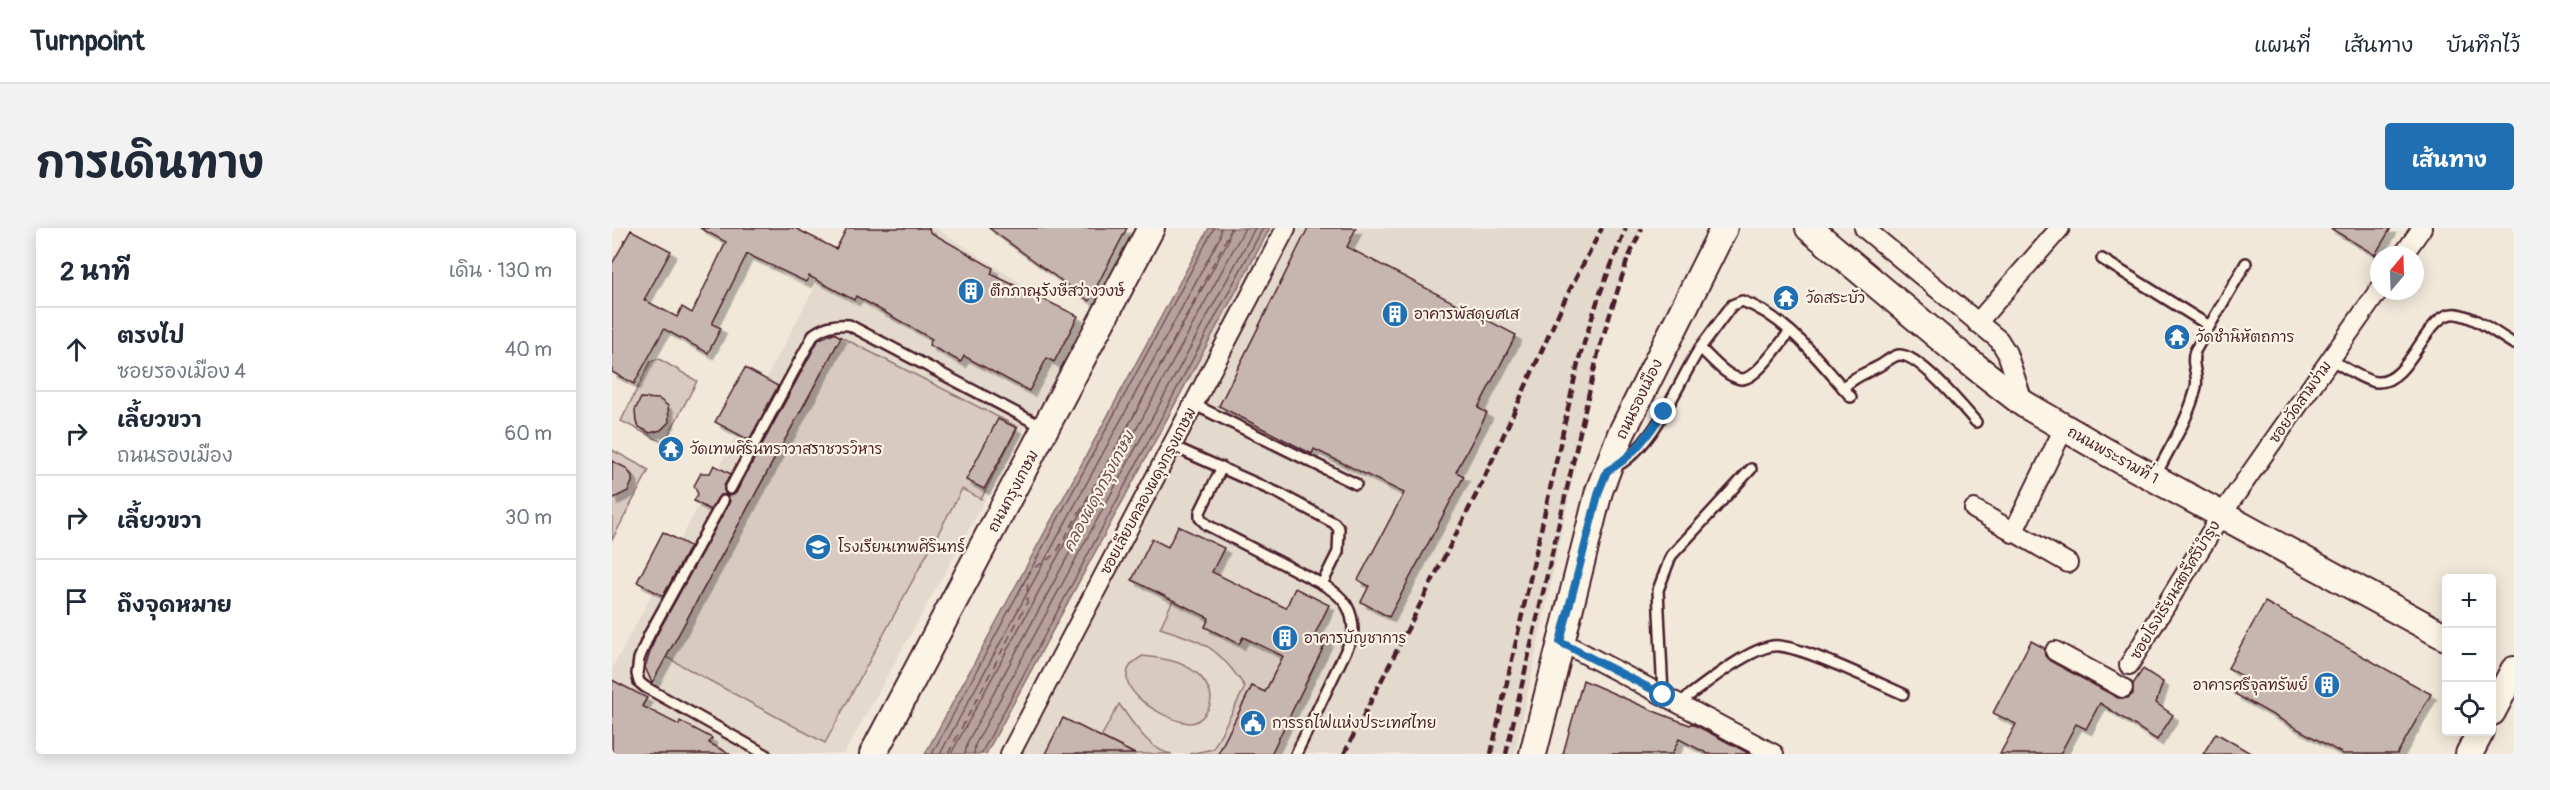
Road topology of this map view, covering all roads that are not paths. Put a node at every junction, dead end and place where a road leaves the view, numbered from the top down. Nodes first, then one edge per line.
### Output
1 (1151, 228) edge
2 (1286, 228) edge
3 (1724, 228) edge
4 (1809, 228) edge
5 (1864, 228) edge
6 (2060, 228) edge
7 (2422, 228) edge
8 (2409, 246) edge
9 (2102, 259) dead end
10 (2246, 263) dead end
11 (2372, 300) edge
12 (1977, 324) junction
13 (2208, 325) junction
14 (1790, 331) junction
15 (2514, 344) edge
16 (1700, 348) junction
17 (2330, 359) junction
18 (1843, 388) junction
19 (1851, 397) dead end
20 (1193, 404) junction
21 (2024, 404) junction
22 (1976, 422) dead end
23 (1046, 428) junction
24 (2064, 428) junction
25 (1170, 445) junction
26 (1222, 467) junction
27 (1750, 469) dead end
28 (1607, 471) junction
29 (2154, 478) junction
30 (1356, 484) dead end
31 (730, 489) dead end
32 (723, 501) dead end
33 (1974, 509) dead end
34 (2222, 514) junction
35 (2013, 533) junction
36 (2068, 563) dead end
37 (1322, 584) junction
38 (2442, 635) edge
39 (1560, 642) junction
40 (2055, 651) dead end
41 (2129, 665) dead end
42 (2508, 669) edge
43 (2123, 688) dead end
44 (1903, 694) dead end
45 (1670, 700) junction
46 (2496, 701) edge
47 (2479, 736) edge
48 (765, 754) edge
49 (873, 754) edge
50 (1010, 754) edge
51 (1296, 754) edge
52 (1533, 754) edge
53 (1774, 754) edge
54 (2469, 754) edge

1 - 23 main road, ถนนกรุงเกษม
2 - 20 street, ซอยเลียบคลองผดุงกรุงเกษม
3 - 28 main road, ถนนรองเมือง
4 - 21 main road, ถนนพระรามที่ 1
5 - 12 street
6 - 12 street
7 - 8 street
9 - 13 lane
10 - 13 lane
11 - 17 street, ซอยวัดสามง่าม
12 - 21 street
13 - 29 lane
14 - 16 lane
14 - 16 lane
14 - 18 lane
15 - 17 lane
16 - 28 lane
17 - 34 street, ซอยวัดสามง่าม
18 - 19 lane
18 - 22 lane
20 - 25 street, ซอยเลียบคลองผดุงกรุงเกษม
20 - 30 lane
21 - 24 main road, ถนนพระรามที่ 1
23 - 31 lane
23 - 49 main road, ถนนกรุงเกษม
24 - 29 main road, ถนนพระรามที่ 1
24 - 35 street
25 - 26 lane
25 - 50 street, ซอยเลียบคลองผดุงกรุงเกษม
26 - 37 lane
26 - 37 lane
27 - 45 lane
28 - 39 main road, ถนนรองเมือง
29 - 34 main road, ถนนพระรามที่ 1
32 - 48 lane
33 - 35 street
34 - 38 main road, ถนนพระรามที่ 1
34 - 41 street, ซอยโรงเรียนสตรีศรีบำรุง
35 - 36 street
37 - 51 lane
39 - 45 street
39 - 52 main road, ถนนรองเมือง
40 - 43 street
42 - 46 main road
44 - 45 lane
45 - 53 street
47 - 54 main road

